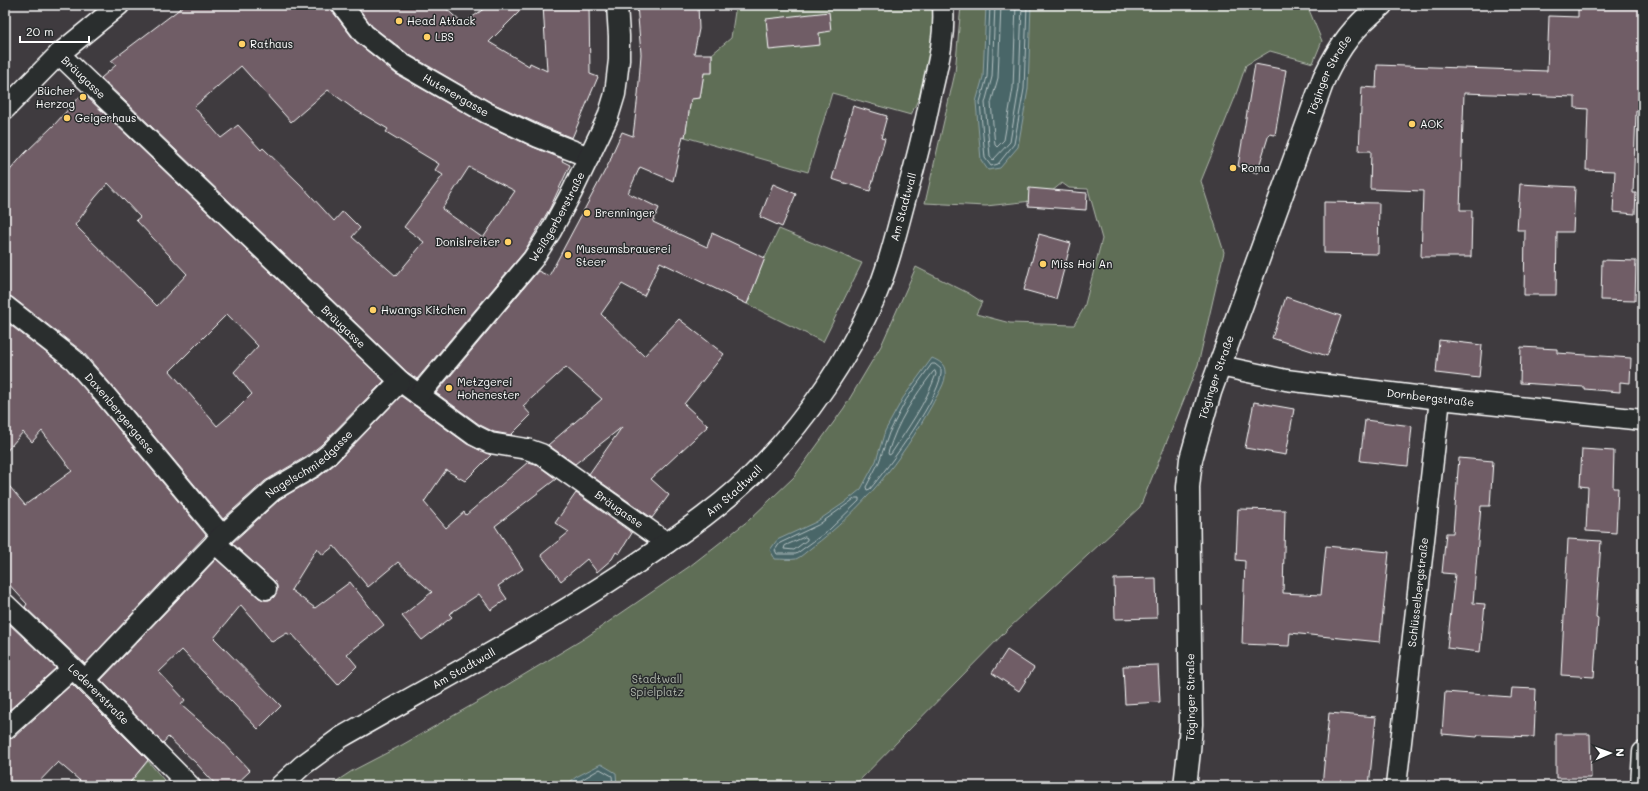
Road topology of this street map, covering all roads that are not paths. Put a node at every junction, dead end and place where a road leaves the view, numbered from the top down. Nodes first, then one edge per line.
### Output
1 (119, 5) edge
2 (342, 5) edge
3 (617, 5) edge
4 (943, 5) edge
5 (1381, 5) edge
6 (59, 54) junction
7 (5, 109) edge
8 (589, 157) junction
9 (5, 306) edge
10 (1220, 366) junction
11 (400, 381) junction
12 (418, 395) junction
13 (1440, 399) junction
14 (1643, 420) edge
15 (218, 539) junction
16 (667, 543) junction
17 (266, 589) dead end
18 (5, 604) edge
19 (79, 674) junction
20 (5, 729) edge
21 (1643, 752) edge
22 (190, 786) edge
23 (280, 786) edge
24 (1185, 786) edge
25 (1396, 786) edge
26 (1642, 786) edge

1 - 6 street
2 - 8 street, Huterergasse
3 - 8 street, Weißgerberstraße
4 - 16 street, Am Stadtwall
5 - 10 street, Töginger Straße
6 - 7 street
6 - 11 street, Bräugasse
8 - 12 street, Weißgerberstraße
9 - 15 street, Daxenbergergasse
10 - 13 street, Dornbergstraße
10 - 24 street, Töginger Straße
11 - 12 street, Bräugasse
11 - 15 street, Nagelschmiedgasse
12 - 16 street, Bräugasse
13 - 14 street, Dornbergstraße
13 - 25 street, Schlüsselbergstraße
15 - 17 street
15 - 19 street, Nagelschmiedgasse
16 - 23 street, Am Stadtwall
18 - 19 street, Ledererstraße
19 - 20 street, Nagelschmiedgasse
19 - 22 street, Ledererstraße
21 - 26 street

